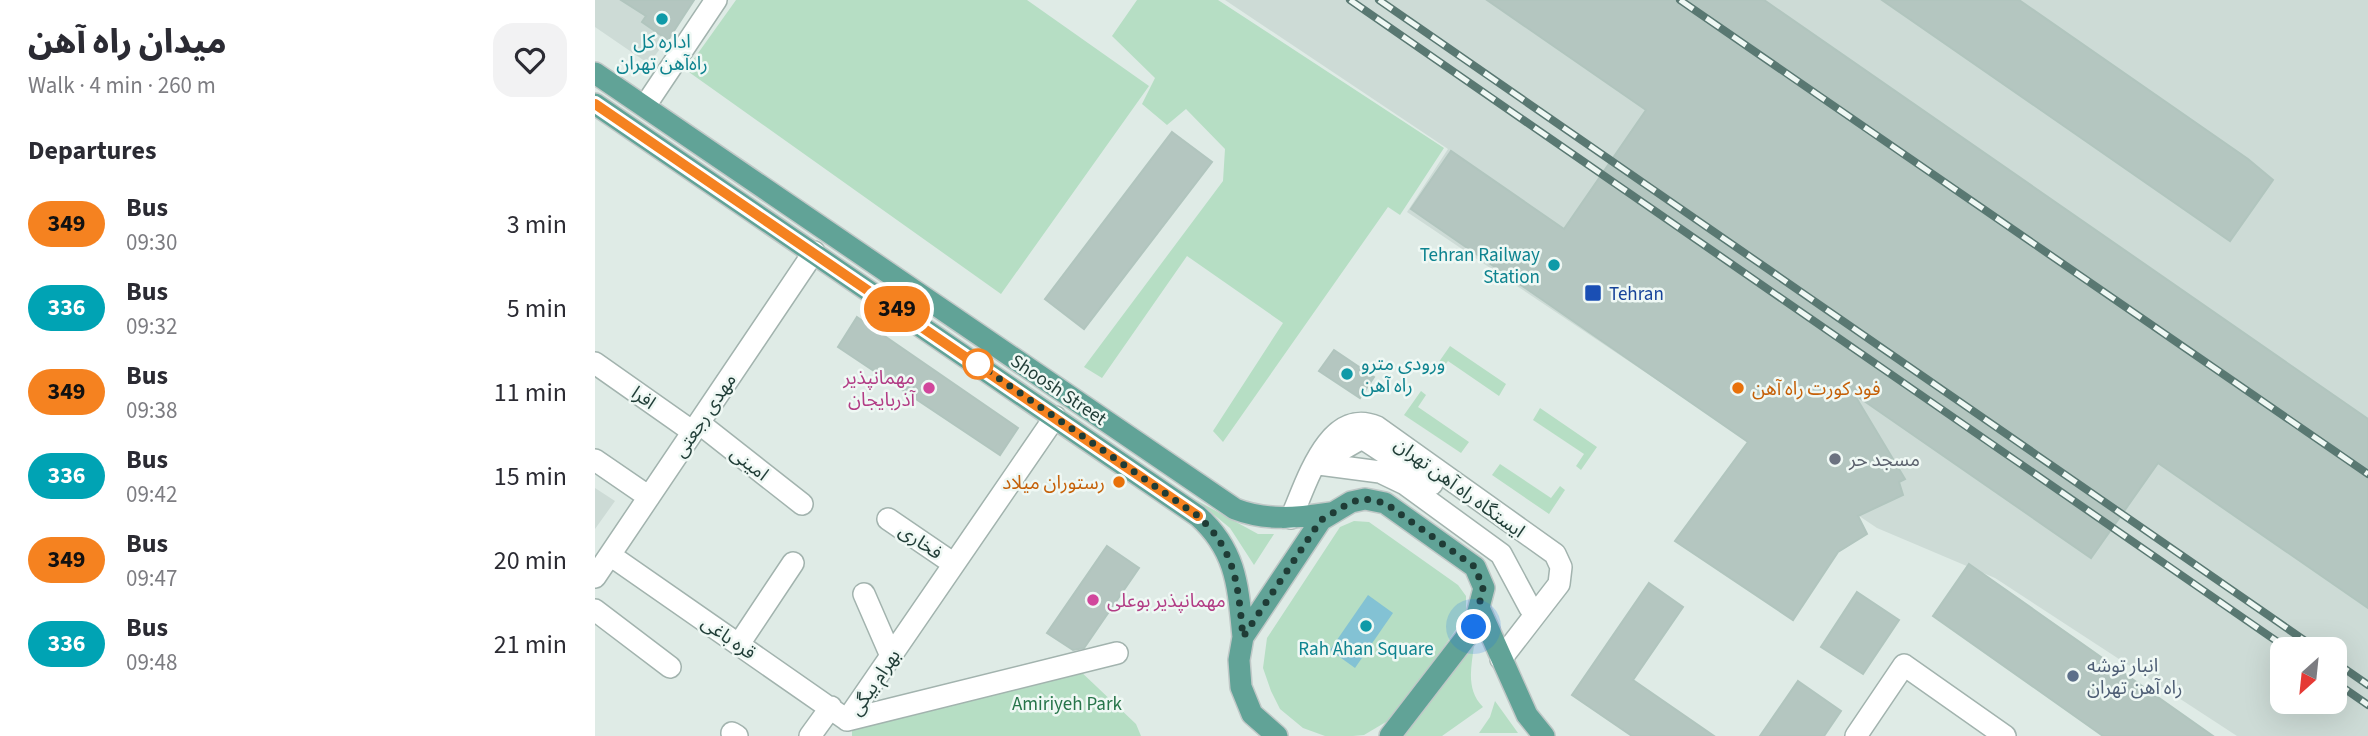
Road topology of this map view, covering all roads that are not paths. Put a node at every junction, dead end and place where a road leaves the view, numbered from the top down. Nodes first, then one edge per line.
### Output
1 (716, 0) edge
2 (595, 73) edge
3 (595, 104) edge
4 (645, 106) junction
5 (814, 252) junction
6 (595, 363) edge
7 (1055, 417) junction
8 (696, 427) junction
9 (595, 460) edge
10 (1317, 464) junction
11 (649, 497) junction
12 (802, 504) dead end
13 (1329, 513) junction
14 (1291, 518) junction
15 (888, 519) dead end
16 (610, 555) junction
17 (793, 563) dead end
18 (954, 564) junction
19 (595, 577) edge
20 (864, 594) dead end
21 (595, 610) edge
22 (1480, 610) junction
23 (1531, 614) junction
24 (1243, 637) junction
25 (739, 644) junction
26 (1117, 653) dead end
27 (891, 656) junction
28 (1501, 659) junction
29 (670, 667) dead end
30 (839, 714) junction
31 (1252, 714) junction
32 (810, 736) edge
33 (1253, 736) edge
34 (1277, 736) edge
35 (1390, 736) edge
36 (1543, 736) edge
37 (1856, 736) edge
38 (2005, 736) edge

1 - 4 street
2 - 4 main road, Shoosh Street
3 - 5 main road, Shoosh Street
4 - 14 main road, Shoosh Street
5 - 7 main road, Shoosh Street
5 - 8 street, مهدی رجعتی
6 - 8 street, افرا
7 - 18 street, بهرام بیگی
7 - 24 main road, Shoosh Street
8 - 11 street, مهدی رجعتی
8 - 12 street, امینی
9 - 11 street
10 - 14 street, ایستگاه راه آهن تهران
10 - 23 street
10 - 23 street, ایستگاه راه آهن تهران
11 - 16 street, مهدی رجعتی
13 - 14 main road, Shoosh Street
13 - 22 main road
13 - 24 main road
15 - 18 street, فخاری
16 - 19 street, مهدی رجعتی
16 - 25 street, قره باغی
17 - 25 street
18 - 27 street, بهرام بیگی
20 - 27 street
21 - 29 street
22 - 28 main road
22 - 35 main road
23 - 28 street, ایستگاه راه آهن تهران
24 - 31 main road, Shoosh Street
25 - 30 street, قره باغی
26 - 30 street, بهرام بیگی
27 - 30 street, بهرام بیگی
28 - 36 main road
30 - 32 street
31 - 33 main road
31 - 34 main road
37 - 38 street

